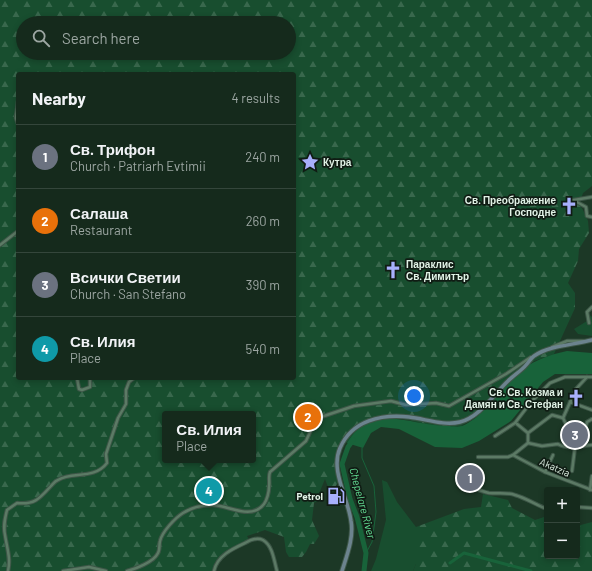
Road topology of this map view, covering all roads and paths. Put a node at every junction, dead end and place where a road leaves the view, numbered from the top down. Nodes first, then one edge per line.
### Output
1 (592, 197) edge
2 (592, 217) edge
3 (16, 232) edge
4 (0, 245) edge
5 (591, 308) edge
6 (589, 323) dead end
7 (591, 340) edge
8 (588, 377) junction
9 (592, 377) edge
10 (77, 380) edge
11 (90, 380) edge
12 (132, 380) edge
13 (570, 402) junction
14 (592, 410) edge
15 (563, 418) junction
16 (592, 419) edge
17 (517, 424) dead end
18 (528, 433) junction
19 (495, 436) dead end
20 (575, 440) junction
21 (528, 442) junction
22 (592, 445) edge
23 (576, 447) junction
24 (513, 455) junction
25 (553, 455) dead end
26 (478, 457) dead end
27 (572, 471) dead end
28 (545, 472) junction
29 (592, 476) edge
30 (471, 489) dead end
31 (591, 490) edge
32 (580, 507) edge
33 (544, 508) edge
34 (592, 508) edge
35 (8, 571) edge
36 (63, 571) edge
37 (106, 571) edge
38 (127, 571) edge
39 (214, 571) edge
40 (277, 571) edge
41 (342, 571) edge

1 - 2 street
3 - 4 street
5 - 6 street
7 - 38 street
7 - 41 main road
8 - 9 street
8 - 13 street
8 - 19 street
10 - 11 street
12 - 35 street
13 - 14 street
13 - 15 street
15 - 18 street
15 - 20 street
16 - 20 street
17 - 18 street
18 - 21 street
20 - 23 street
21 - 23 street
21 - 24 street
22 - 23 street
23 - 27 street
24 - 26 street
24 - 28 street, Akatzia
25 - 28 street
28 - 31 street, Akatzia
29 - 31 street
30 - 33 street
32 - 34 street
36 - 37 street
39 - 40 street

